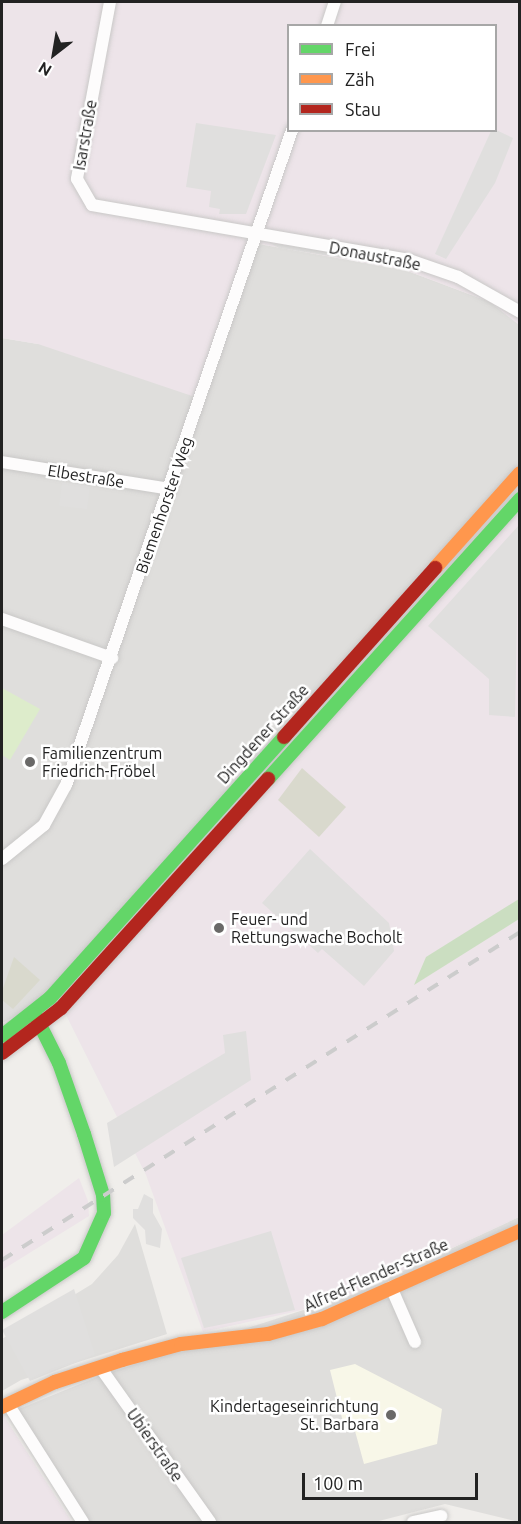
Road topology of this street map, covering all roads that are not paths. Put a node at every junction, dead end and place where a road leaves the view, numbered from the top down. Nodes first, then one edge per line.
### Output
1 (110, 2) edge
2 (335, 2) edge
3 (328, 24) edge
4 (291, 132) edge
5 (257, 235) junction
6 (519, 312) edge
7 (2, 462) edge
8 (518, 475) edge
9 (170, 489) junction
10 (519, 499) edge
11 (463, 563) junction
12 (2, 619) edge
13 (111, 658) junction
14 (2, 859) edge
15 (33, 1012) junction
16 (40, 1025) junction
17 (2, 1036) edge
18 (2, 1053) edge
19 (519, 1231) edge
20 (391, 1287) junction
21 (2, 1312) edge
22 (415, 1342) dead end
23 (100, 1367) junction
24 (5, 1405) edge
25 (441, 1516) dead end
26 (83, 1522) edge
27 (210, 1522) edge
28 (413, 1522) edge

1 - 5 street, Isarstraße
2 - 3 street
4 - 5 street, Biemenhorster Weg
5 - 6 street, Donaustraße
5 - 9 street, Biemenhorster Weg
7 - 9 street, Elbestraße
8 - 11 main road, Dingdener Straße
8 - 15 main road, Dingdener Straße
9 - 13 street, Biemenhorster Weg
10 - 11 main road, Dingdener Straße
11 - 16 main road, Dingdener Straße
12 - 13 street
13 - 14 street, Biemenhorster Weg
15 - 16 main road
15 - 17 main road, Dingdener Straße
16 - 18 main road, Dingdener Straße
16 - 21 main road
19 - 20 main road, Alfred-Flender-Straße
20 - 22 street
20 - 23 main road, Alfred-Flender-Straße
23 - 24 main road, Alfred-Flender-Straße
23 - 27 street, Ubierstraße
24 - 26 street
25 - 28 street

